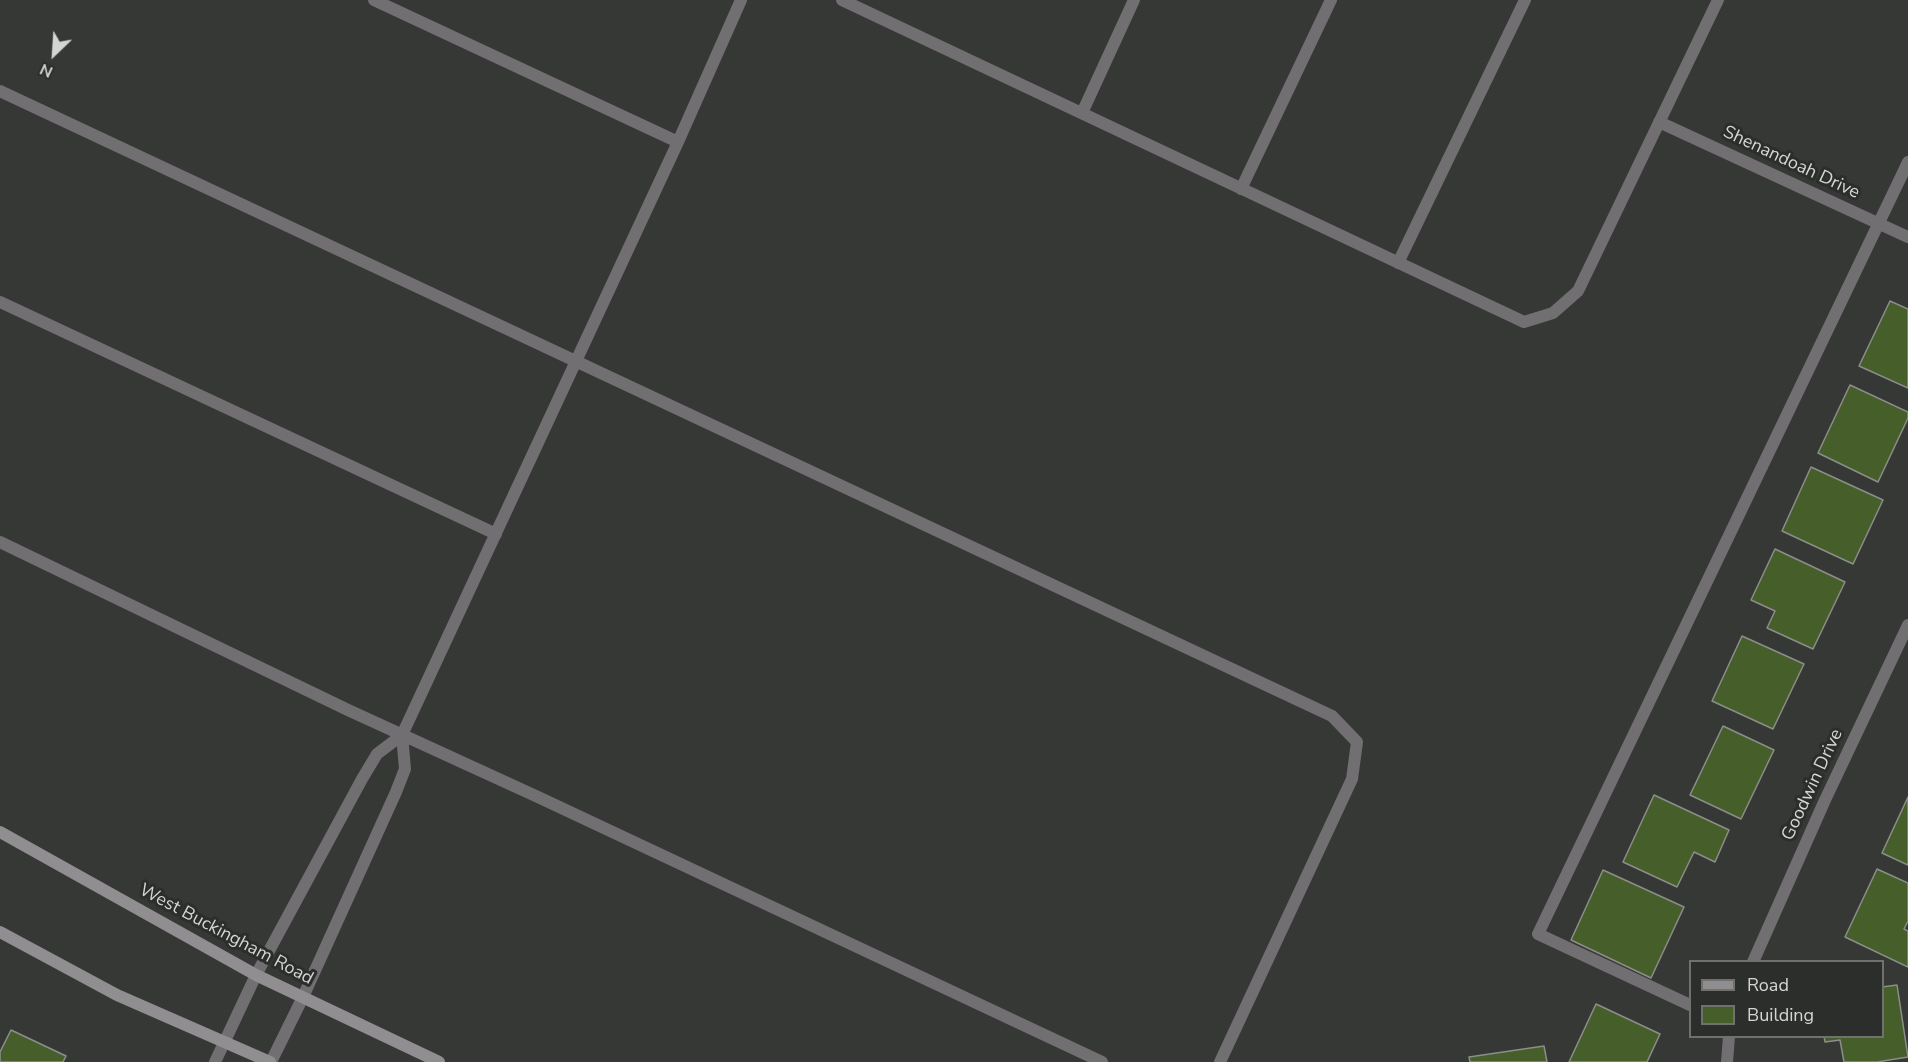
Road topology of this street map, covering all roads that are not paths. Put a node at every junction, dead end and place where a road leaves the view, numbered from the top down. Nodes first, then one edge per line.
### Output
1 (374, 0) edge
2 (741, 0) edge
3 (843, 0) edge
4 (1134, 0) edge
5 (1330, 0) edge
6 (1525, 0) edge
7 (1718, 0) edge
8 (0, 91) edge
9 (1082, 113) junction
10 (1659, 122) junction
11 (678, 142) junction
12 (1908, 162) edge
13 (1241, 189) junction
14 (1879, 223) junction
15 (1908, 237) edge
16 (1398, 263) junction
17 (0, 302) edge
18 (574, 362) junction
19 (495, 534) junction
20 (0, 542) edge
21 (1908, 625) edge
22 (402, 735) junction
23 (0, 832) edge
24 (0, 932) edge
25 (1754, 960) edge
26 (256, 975) junction
27 (303, 997) junction
28 (1689, 1005) edge
29 (1729, 1038) edge
30 (226, 1041) junction
31 (215, 1062) edge
32 (271, 1062) edge
33 (439, 1062) edge
34 (1102, 1062) edge
35 (1220, 1062) edge
36 (1727, 1062) edge

1 - 11 street
2 - 11 street
3 - 9 street
4 - 9 street
5 - 13 street
6 - 16 street
7 - 10 street
8 - 18 street
9 - 13 street
10 - 14 street, Shenandoah Drive
10 - 16 street
11 - 18 street
12 - 14 street
13 - 16 street
14 - 15 street, Shenandoah Drive
14 - 28 street
17 - 19 street
18 - 19 street
18 - 35 street
19 - 22 street
20 - 22 street
21 - 25 street, Goodwin Drive
22 - 26 street
22 - 27 street
22 - 34 street
23 - 26 main road, West Buckingham Road
24 - 30 main road
26 - 27 main road, West Buckingham Road
26 - 30 street
27 - 32 street
27 - 33 main road, West Buckingham Road
29 - 36 street
30 - 31 street
30 - 32 main road

